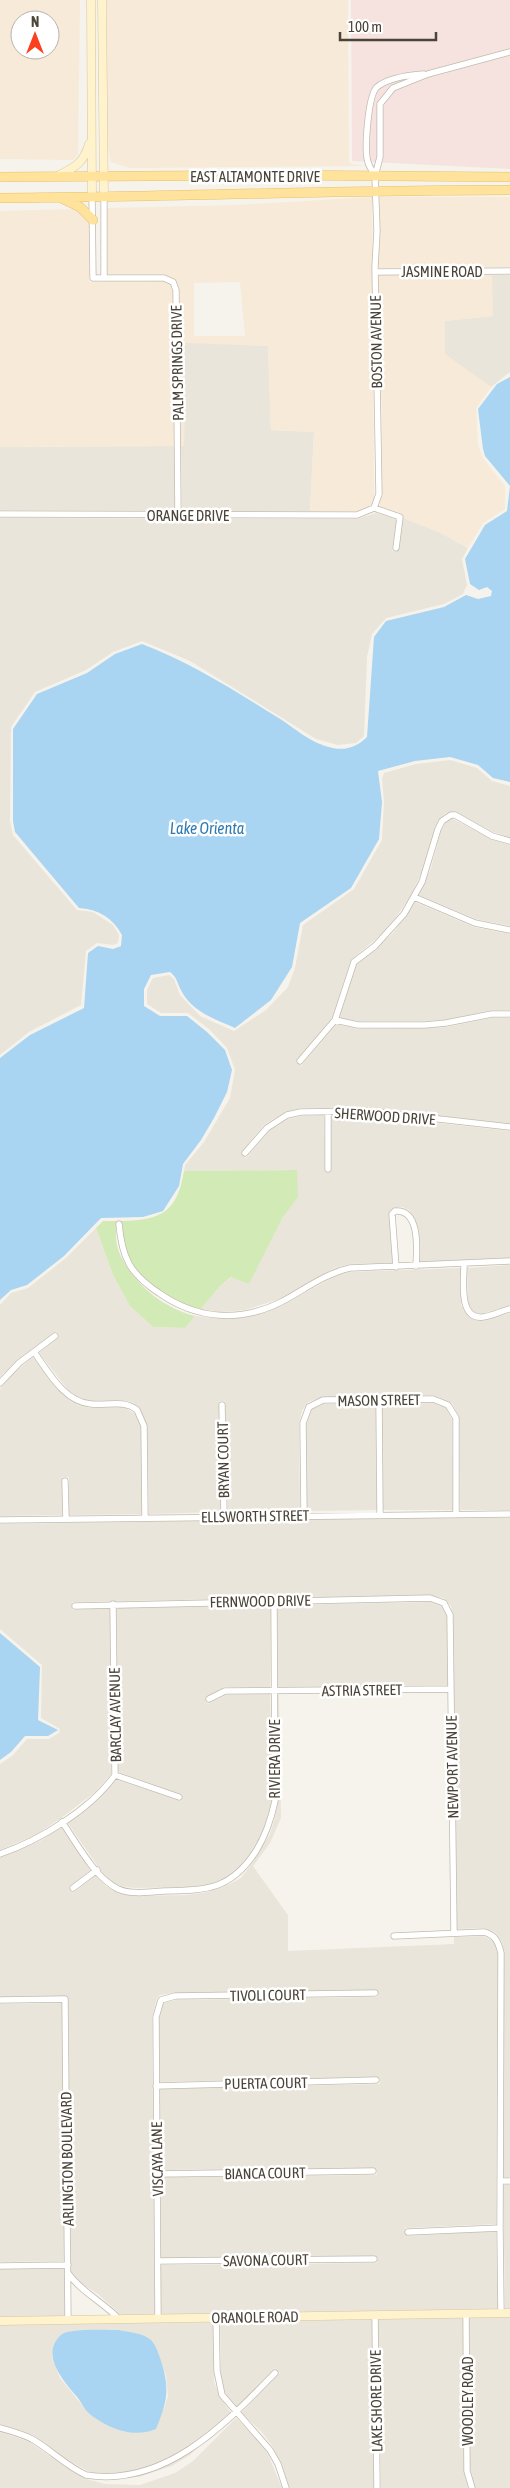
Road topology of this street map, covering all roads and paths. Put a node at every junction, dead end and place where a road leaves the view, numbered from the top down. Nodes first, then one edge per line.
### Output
1 (91, 0) edge
2 (102, 0) edge
3 (510, 52) edge
4 (428, 74) junction
5 (92, 135) junction
6 (375, 176) junction
7 (0, 177) edge
8 (55, 177) junction
9 (92, 177) junction
10 (104, 177) junction
11 (510, 177) edge
12 (375, 190) junction
13 (510, 190) edge
14 (92, 197) junction
15 (104, 197) junction
16 (0, 198) edge
17 (61, 198) junction
18 (93, 220) junction
19 (510, 271) edge
20 (375, 272) junction
21 (104, 278) junction
22 (374, 508) junction
23 (0, 514) edge
24 (178, 515) junction
25 (396, 548) dead end
26 (510, 841) edge
27 (414, 897) junction
28 (510, 930) edge
29 (510, 1014) edge
30 (335, 1020) junction
31 (300, 1061) dead end
32 (328, 1112) junction
33 (510, 1127) edge
34 (245, 1153) dead end
35 (328, 1169) dead end
36 (119, 1224) dead end
37 (510, 1261) edge
38 (464, 1265) junction
39 (396, 1266) junction
40 (416, 1266) junction
41 (510, 1309) edge
42 (55, 1336) dead end
43 (34, 1352) junction
44 (0, 1383) edge
45 (379, 1400) junction
46 (222, 1405) dead end
47 (65, 1481) dead end
48 (456, 1513) junction
49 (380, 1514) junction
50 (510, 1514) edge
51 (304, 1515) junction
52 (224, 1516) junction
53 (145, 1518) junction
54 (66, 1519) junction
55 (0, 1520) edge
56 (274, 1601) junction
57 (444, 1603) joint
58 (113, 1604) junction
59 (75, 1606) dead end
60 (452, 1689) junction
61 (273, 1690) junction
62 (209, 1699) dead end
63 (114, 1775) junction
64 (179, 1797) dead end
65 (62, 1822) junction
66 (0, 1854) edge
67 (97, 1870) junction
68 (74, 1888) dead end
69 (454, 1933) junction
70 (394, 1936) dead end
71 (375, 1993) dead end
72 (0, 2000) edge
73 (161, 2000) joint
74 (376, 2080) dead end
75 (156, 2086) junction
76 (374, 2171) dead end
77 (157, 2174) junction
78 (500, 2181) junction
79 (510, 2181) edge
80 (500, 2228) junction
81 (408, 2232) dead end
82 (374, 2259) dead end
83 (158, 2261) junction
84 (68, 2264) junction
85 (0, 2266) edge
86 (68, 2273) junction
87 (506, 2313) edge
88 (466, 2314) junction
89 (375, 2315) junction
90 (158, 2318) junction
91 (216, 2318) junction
92 (68, 2319) junction
93 (120, 2319) junction
94 (0, 2321) edge
95 (276, 2373) dead end
96 (236, 2413) junction
97 (0, 2428) edge
98 (198, 2452) dead end
99 (131, 2481) dead end
100 (286, 2488) edge
101 (377, 2488) edge
102 (472, 2488) edge

1 - 5 street, PALM SPRINGS DRIVE
2 - 10 street
3 - 4 street, BOSTON AVENUE
4 - 6 street, BOSTON AVENUE
4 - 6 street, BOSTON AVENUE
5 - 8 street
5 - 9 street, PALM SPRINGS DRIVE
6 - 10 main road, EAST ALTAMONTE DRIVE
6 - 11 main road, EAST ALTAMONTE DRIVE
6 - 12 street, BOSTON AVENUE
7 - 8 main road, EAST ALTAMONTE DRIVE
8 - 9 main road, EAST ALTAMONTE DRIVE
9 - 10 main road, EAST ALTAMONTE DRIVE
9 - 14 street, PALM SPRINGS DRIVE
10 - 15 street
12 - 13 main road
12 - 15 main road
12 - 20 street, BOSTON AVENUE
14 - 15 main road
14 - 17 main road
14 - 18 street, PALM SPRINGS DRIVE
15 - 21 street
16 - 17 main road
17 - 18 main road
18 - 21 street, PALM SPRINGS DRIVE
19 - 20 street, JASMINE ROAD
20 - 22 street, BOSTON AVENUE
21 - 24 street, PALM SPRINGS DRIVE
22 - 24 street, ORANGE DRIVE
22 - 25 street
23 - 24 street, ORANGE DRIVE
26 - 27 street
27 - 28 street
27 - 30 street
29 - 30 street
30 - 31 street
32 - 33 street, SHERWOOD DRIVE
32 - 34 street, SHERWOOD DRIVE
32 - 35 street
36 - 39 street
37 - 38 street
38 - 40 street
38 - 41 street
39 - 40 street
39 - 40 street
42 - 43 street
43 - 44 street
43 - 53 street
45 - 48 street, MASON STREET
45 - 49 street
45 - 51 street, MASON STREET
46 - 52 street, BRYAN COURT
47 - 54 street
48 - 49 street, ELLSWORTH STREET
48 - 50 street, ELLSWORTH STREET
49 - 51 street, ELLSWORTH STREET
51 - 52 street, ELLSWORTH STREET
52 - 53 street, ELLSWORTH STREET
53 - 54 street, ELLSWORTH STREET
54 - 55 street, ELLSWORTH STREET
56 - 57 street, FERNWOOD DRIVE
56 - 58 street, FERNWOOD DRIVE
56 - 61 street, RIVIERA DRIVE
57 - 60 street, NEWPORT AVENUE
58 - 59 street, FERNWOOD DRIVE
58 - 63 street, BARCLAY AVENUE
60 - 61 street, ASTRIA STREET
60 - 69 street, NEWPORT AVENUE
61 - 62 street, ASTRIA STREET
61 - 67 street, RIVIERA DRIVE
63 - 64 street
63 - 65 street, BARCLAY AVENUE
65 - 66 street, BARCLAY AVENUE
65 - 67 street, RIVIERA DRIVE
67 - 68 street
69 - 70 street
69 - 78 street
71 - 73 street, TIVOLI COURT
72 - 84 street, ARLINGTON BOULEVARD
73 - 75 street, VISCAYA LANE
74 - 75 street, PUERTA COURT
75 - 77 street, VISCAYA LANE
76 - 77 street, BIANCA COURT
77 - 83 street, VISCAYA LANE
78 - 79 street
78 - 80 street
80 - 81 street
80 - 87 street
82 - 83 street, SAVONA COURT
83 - 90 street, VISCAYA LANE
84 - 85 street
84 - 86 street, ARLINGTON BOULEVARD
86 - 92 street, ARLINGTON BOULEVARD
86 - 93 street
87 - 88 street, ORANOLE ROAD
88 - 89 street, ORANOLE ROAD
88 - 102 street, WOODLEY ROAD
89 - 91 street, ORANOLE ROAD
89 - 101 street, LAKE SHORE DRIVE
90 - 91 street, ORANOLE ROAD
90 - 93 street, ORANOLE ROAD
91 - 96 street
92 - 93 street, ORANOLE ROAD
92 - 94 street, ORANOLE ROAD
95 - 96 street
96 - 98 street
96 - 100 street
97 - 99 street

